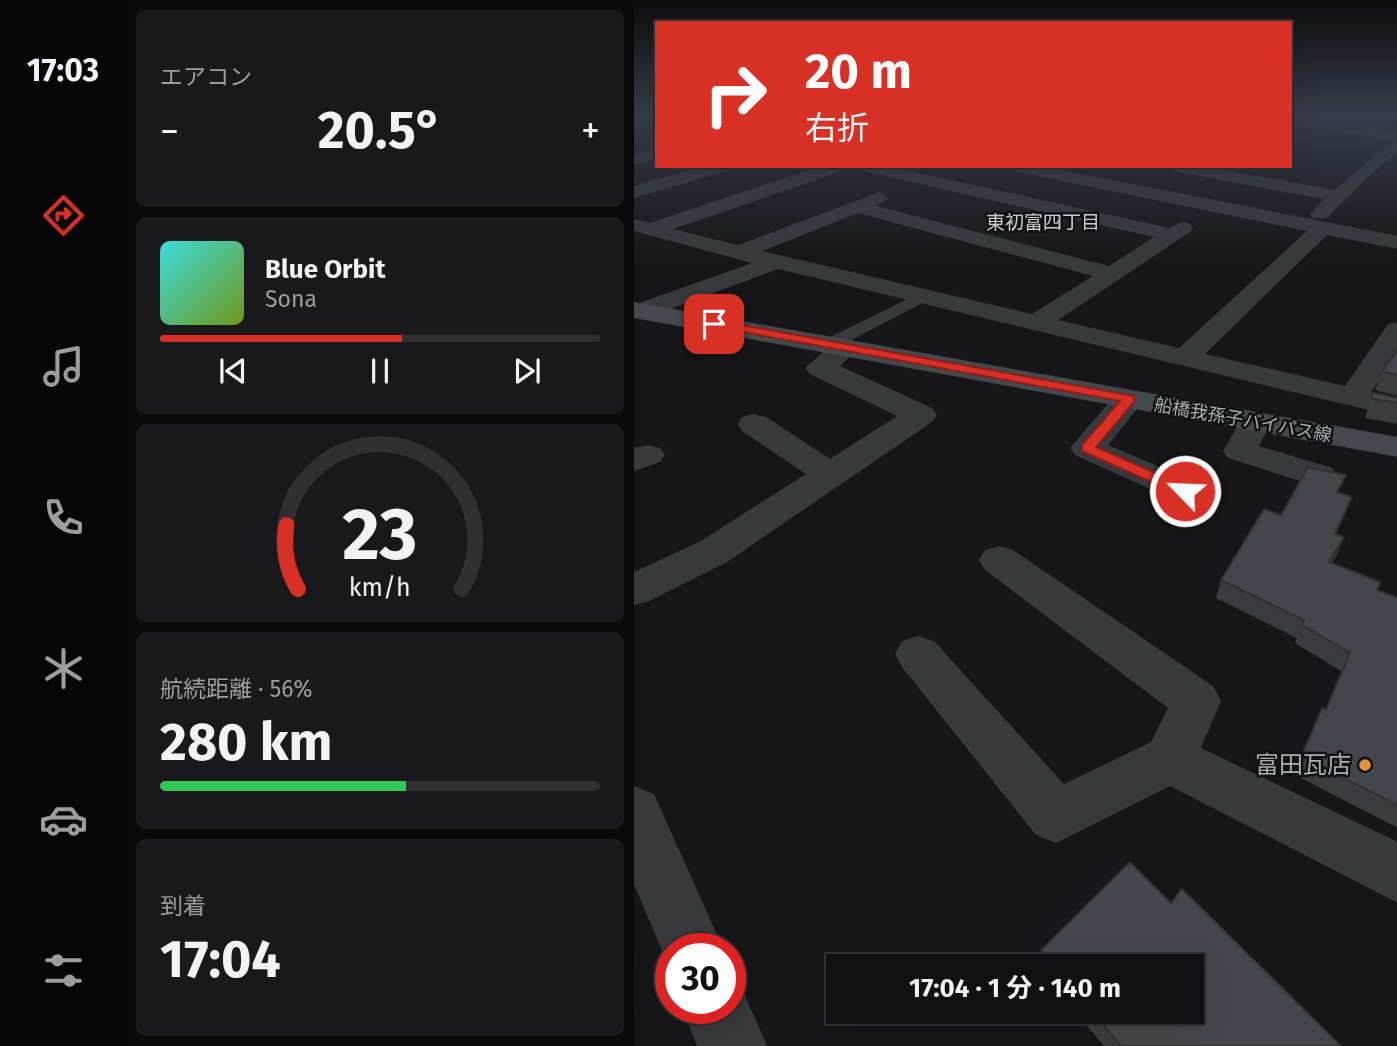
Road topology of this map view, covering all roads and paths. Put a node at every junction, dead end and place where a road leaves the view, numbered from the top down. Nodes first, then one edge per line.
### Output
1 (1375, 163) edge
2 (717, 168) edge
3 (833, 168) edge
4 (872, 168) edge
5 (957, 168) edge
6 (1025, 168) edge
7 (1183, 168) edge
8 (1338, 170) dead end
9 (1122, 171) dead end
10 (1361, 174) junction
11 (926, 180) junction
12 (1098, 183) junction
13 (634, 192) edge
14 (1337, 196) junction
15 (857, 207) junction
16 (1216, 207) junction
17 (1315, 227) junction
18 (642, 228) edge
19 (1172, 235) junction
20 (1398, 243) edge
21 (738, 253) junction
22 (776, 262) junction
23 (1113, 274) junction
24 (922, 297) junction
25 (638, 310) edge
26 (1035, 324) junction
27 (1398, 330) edge
28 (837, 346) junction
29 (1184, 359) junction
30 (1352, 398) junction
31 (1129, 399) junction
32 (1398, 408) edge
33 (1255, 422) junction
34 (754, 424) dead end
35 (1398, 447) edge
36 (831, 475) junction
37 (1319, 476) edge
38 (1185, 491) dead end
39 (999, 560) dead end
40 (634, 590) edge
41 (918, 654) dead end
42 (1170, 759) junction
43 (634, 813) edge
44 (1398, 873) edge
45 (685, 933) edge
46 (723, 1024) edge
47 (732, 1046) edge

1 - 10 street
2 - 13 street
3 - 18 street
4 - 11 street
5 - 11 street
6 - 12 street
7 - 14 street
8 - 10 street
9 - 12 street
10 - 14 street
11 - 15 street
11 - 19 street
12 - 16 street
14 - 17 street
15 - 21 street
15 - 23 street
16 - 17 street
16 - 19 street
17 - 20 street
17 - 29 street
18 - 21 street
19 - 23 street
21 - 22 street
22 - 24 street
22 - 25 street
23 - 26 street
24 - 26 street
24 - 28 lane
25 - 28 street, 船橋我孫子バイパス線
26 - 29 street
27 - 30 street
28 - 31 street, 船橋我孫子バイパス線
28 - 36 street
29 - 30 street
30 - 32 street
31 - 33 street, 船橋我孫子バイパス線
31 - 38 street
33 - 35 street, 船橋我孫子バイパス線
33 - 37 street
34 - 36 street
36 - 40 street
39 - 42 street
41 - 42 street
42 - 44 street
43 - 45 street
46 - 47 street

